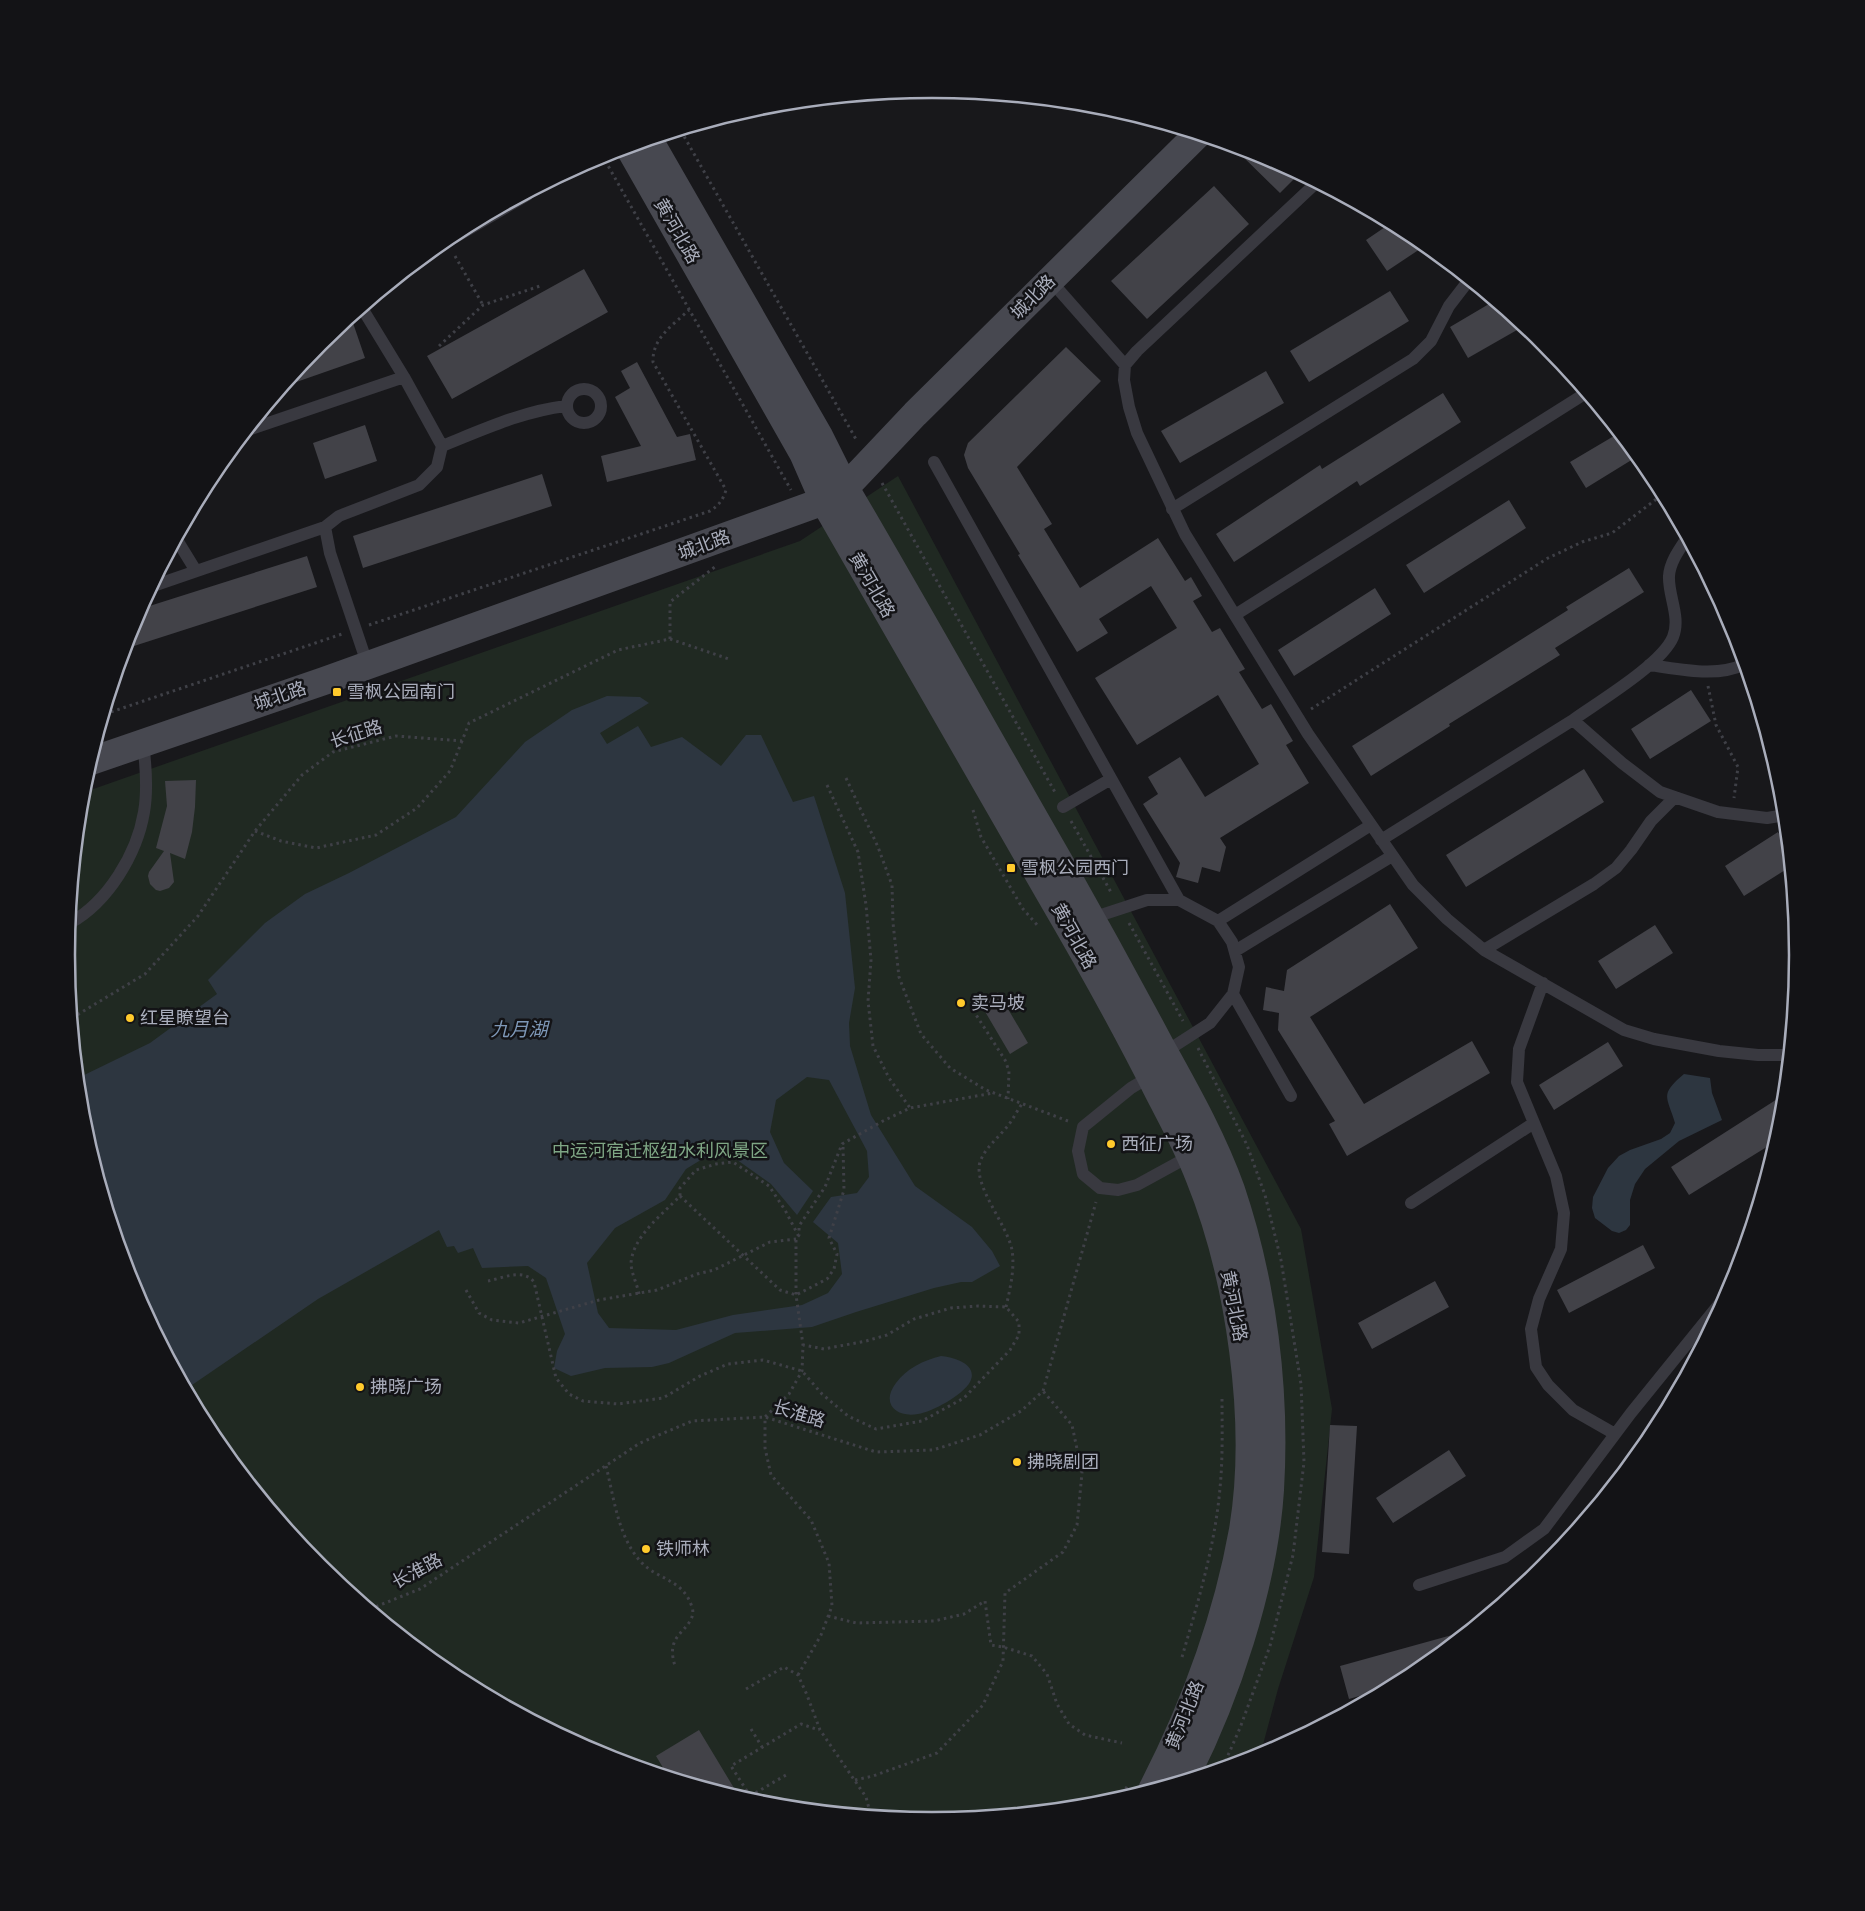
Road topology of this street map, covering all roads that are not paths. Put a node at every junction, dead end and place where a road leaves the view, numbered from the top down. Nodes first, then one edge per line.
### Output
1 (1193, 139) edge
2 (653, 145) edge
3 (632, 153) edge
4 (1313, 186) edge
5 (1050, 280) junction
6 (1466, 284) edge
7 (365, 313) edge
8 (1125, 365) junction
9 (404, 377) junction
10 (1582, 396) edge
11 (566, 406) dead end
12 (257, 427) edge
13 (442, 446) junction
14 (934, 462) dead end
15 (824, 500) junction
16 (1172, 509) junction
17 (326, 527) junction
18 (1684, 543) edge
19 (180, 545) edge
20 (196, 571) junction
21 (160, 584) edge
22 (1234, 615) junction
23 (1649, 664) junction
24 (368, 666) junction
25 (1739, 667) edge
26 (1573, 720) junction
27 (143, 743) junction
28 (98, 758) edge
29 (1111, 779) junction
30 (1675, 797) junction
31 (1063, 807) dead end
32 (1779, 816) edge
33 (1371, 825) junction
34 (1381, 840) junction
35 (1392, 856) junction
36 (1179, 900) junction
37 (76, 917) edge
38 (1218, 921) junction
39 (1081, 924) junction
40 (1484, 950) junction
41 (1235, 951) junction
42 (1543, 983) junction
43 (1233, 994) junction
44 (1784, 1055) edge
45 (1153, 1064) junction
46 (1291, 1096) dead end
47 (1534, 1123) junction
48 (1190, 1156) junction
49 (1411, 1203) dead end
50 (1712, 1314) edge
51 (1615, 1434) junction
52 (1419, 1585) dead end
53 (1185, 1774) edge
54 (1142, 1784) edge

1 - 5 main road, 城北路
2 - 15 main road, 黄河北路
3 - 15 main road, 黄河北路
4 - 8 lane
5 - 8 lane
5 - 15 main road, 城北路
6 - 16 lane
7 - 9 lane
8 - 16 lane
9 - 12 lane
9 - 13 lane
10 - 22 lane
11 - 13 lane
13 - 17 lane
14 - 29 lane
15 - 24 main road, 城北路
15 - 39 main road, 黄河北路
16 - 22 lane
17 - 20 lane
17 - 24 lane
18 - 23 lane
19 - 20 lane
20 - 21 lane
22 - 33 lane
23 - 25 lane
23 - 26 lane
24 - 27 main road, 城北路
26 - 30 lane
26 - 34 lane
27 - 28 main road, 城北路
27 - 37 lane
29 - 31 lane
29 - 36 lane
30 - 32 lane
30 - 40 lane
33 - 34 lane
33 - 38 lane
34 - 35 lane
35 - 40 lane
35 - 41 lane
36 - 38 lane
36 - 39 lane
38 - 41 lane
39 - 45 main road, 黄河北路
40 - 42 lane
41 - 43 lane
42 - 44 lane
42 - 47 lane
43 - 45 lane
43 - 46 lane
45 - 48 main road, 黄河北路
45 - 48 lane
45 - 53 main road, 黄河北路
47 - 49 lane
47 - 51 lane
48 - 54 main road, 黄河北路
50 - 51 lane
51 - 52 lane

